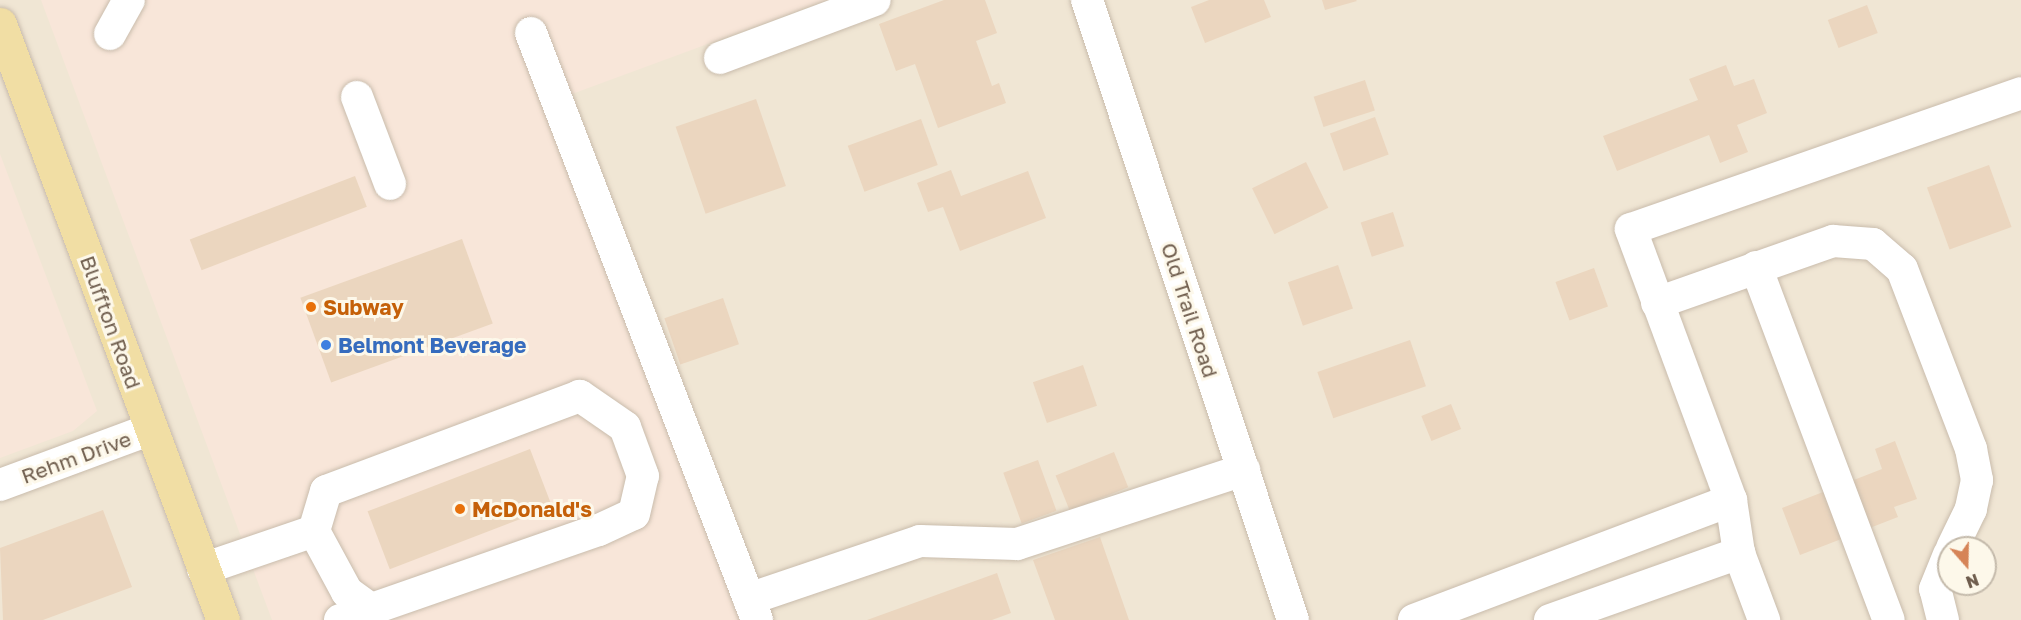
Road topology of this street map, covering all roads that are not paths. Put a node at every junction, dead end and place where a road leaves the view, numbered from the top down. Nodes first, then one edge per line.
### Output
1 (129, 0) edge
2 (875, 0) edge
3 (1087, 0) edge
4 (0, 24) edge
5 (531, 33) dead end
6 (110, 34) dead end
7 (720, 57) dead end
8 (2021, 93) edge
9 (357, 97) dead end
10 (390, 184) dead end
11 (1756, 267) junction
12 (1657, 303) junction
13 (151, 429) junction
14 (1244, 470) junction
15 (0, 485) edge
16 (1731, 500) junction
17 (1671, 522) junction
18 (314, 531) junction
19 (1958, 536) edge
20 (1740, 553) junction
21 (203, 569) junction
22 (1690, 570) junction
23 (1937, 584) edge
24 (370, 609) junction
25 (753, 610) edge
26 (1603, 611) edge
27 (223, 620) edge
28 (340, 620) edge
29 (1293, 620) edge
30 (1414, 620) edge
31 (1550, 620) edge
32 (1764, 620) edge
33 (1889, 620) edge
34 (1943, 620) edge

1 - 6 street
2 - 7 street
3 - 14 street, Old Trail Road
4 - 13 main road, Bluffton Road
5 - 25 street
8 - 12 street
9 - 10 street
11 - 12 street
11 - 19 street
11 - 33 street
12 - 16 street
13 - 15 street, Rehm Drive
13 - 21 main road, Bluffton Road
14 - 25 street
14 - 29 street, Old Trail Road
16 - 17 street
16 - 20 street
17 - 22 street
17 - 30 street
18 - 21 street
18 - 24 street
18 - 24 street
20 - 22 street
20 - 32 street
21 - 27 main road, Bluffton Road
22 - 26 street
23 - 34 street
24 - 28 street
26 - 31 street

